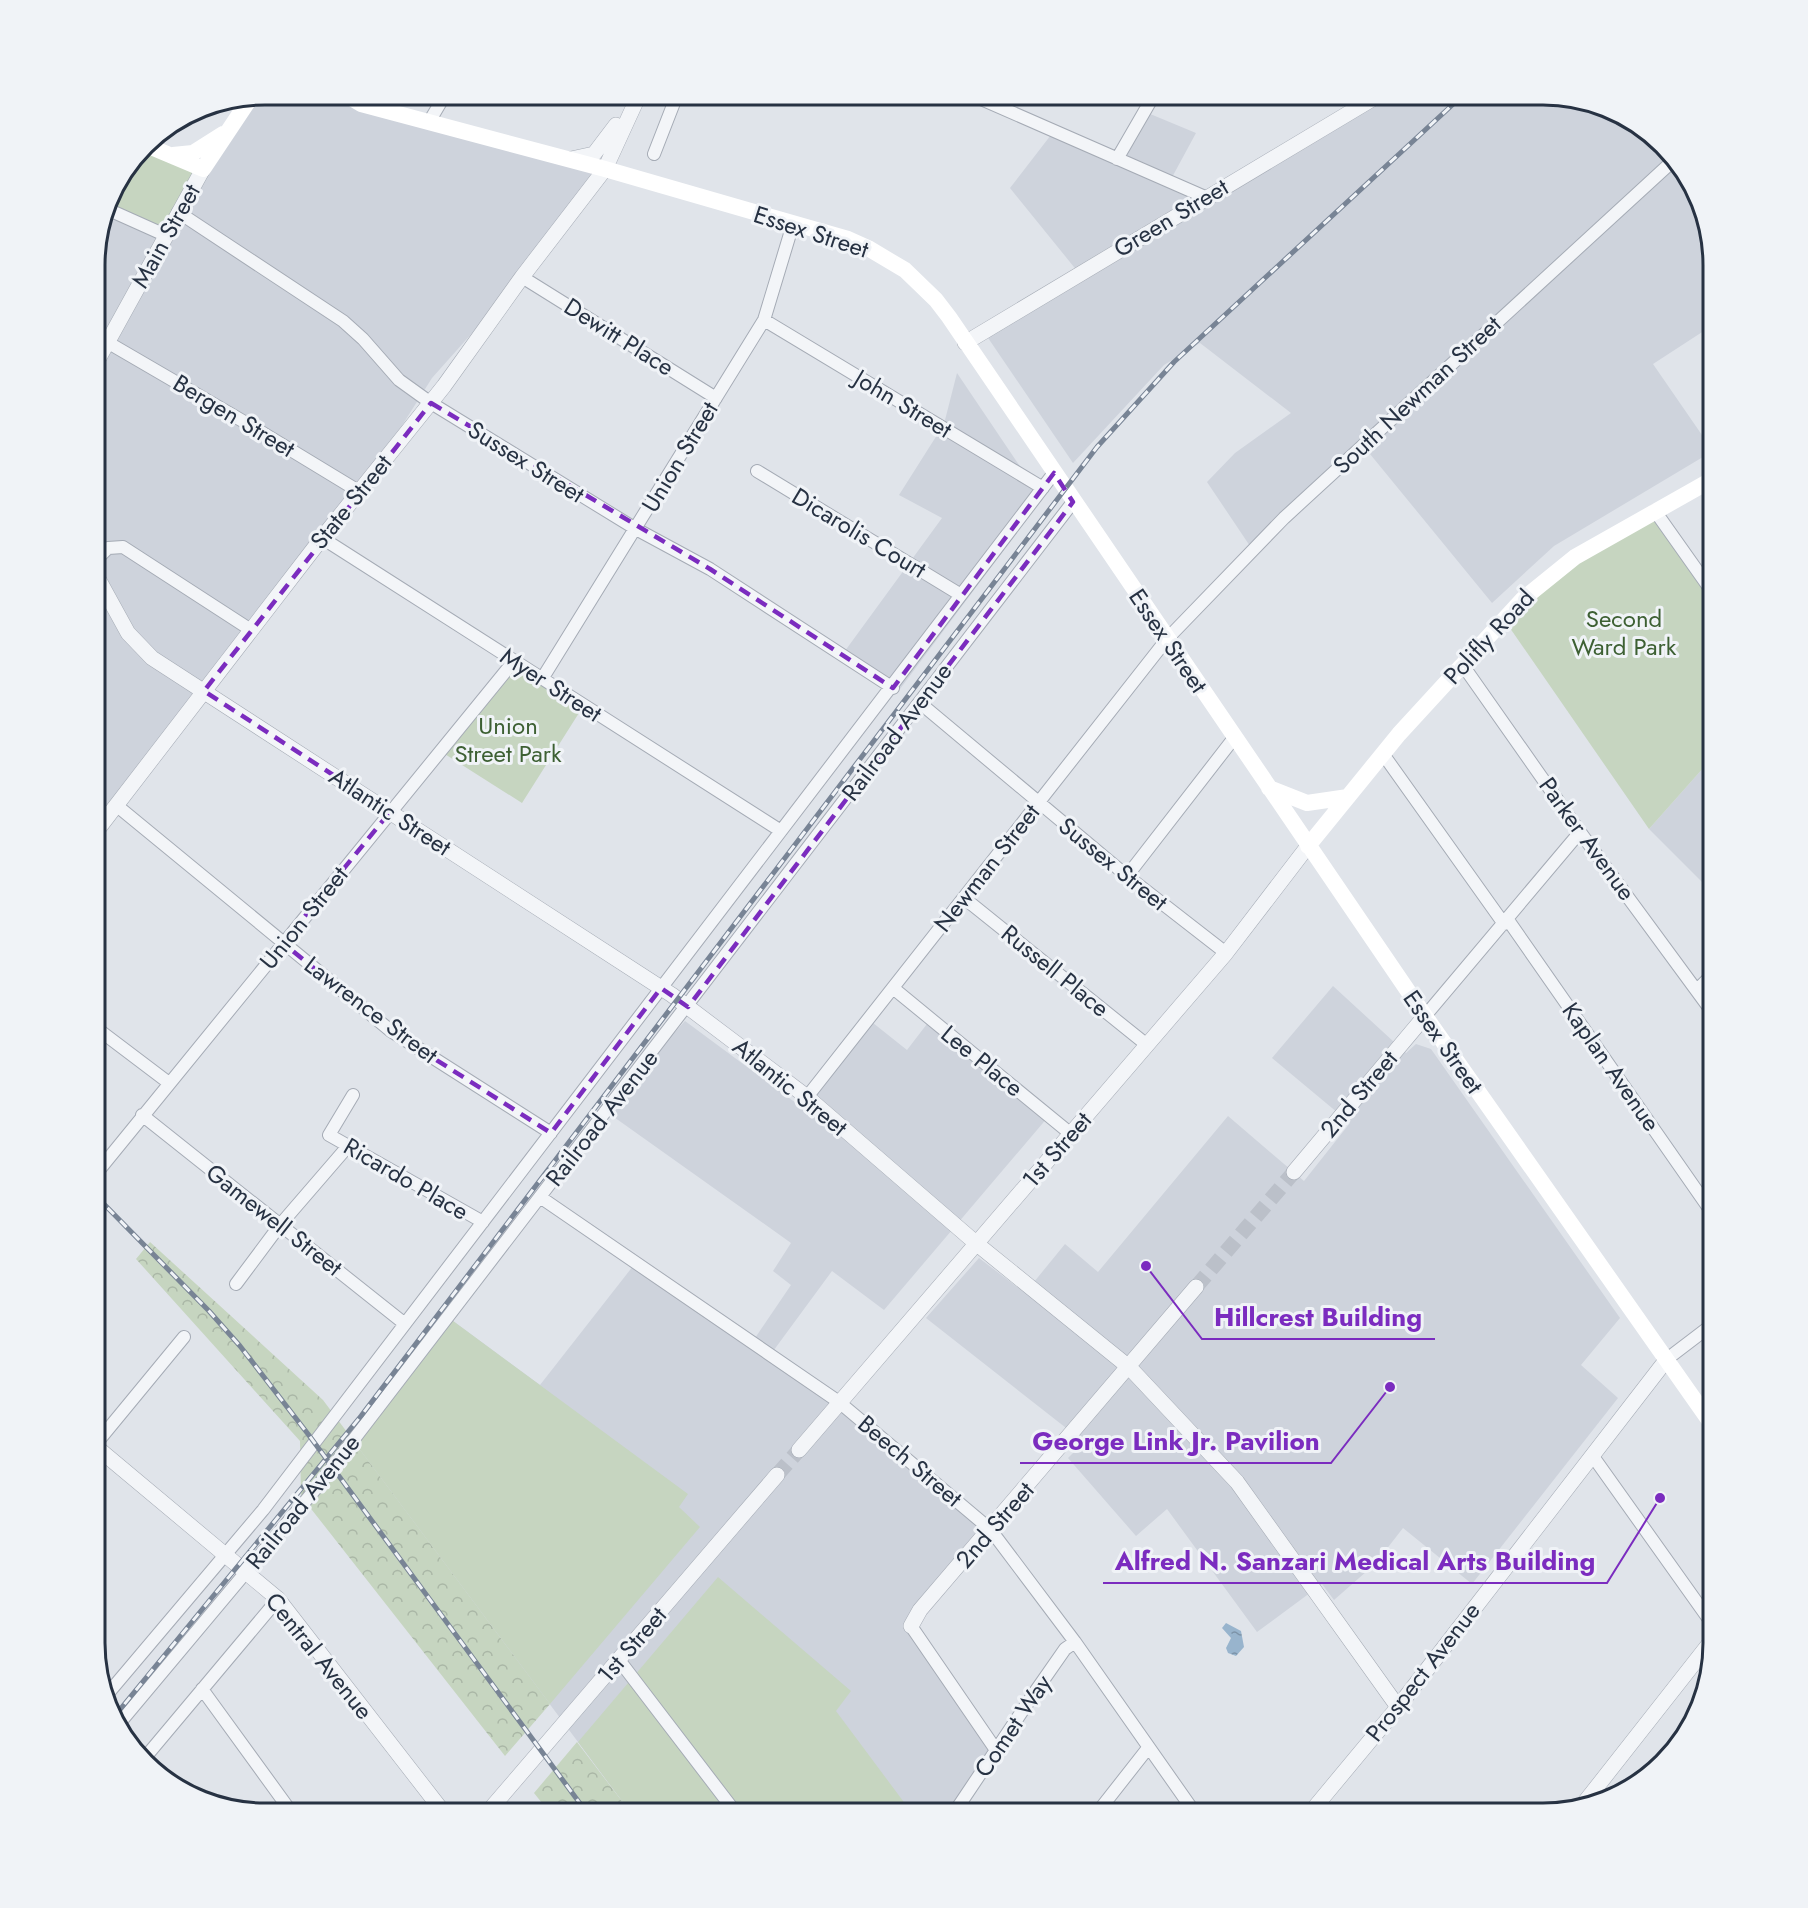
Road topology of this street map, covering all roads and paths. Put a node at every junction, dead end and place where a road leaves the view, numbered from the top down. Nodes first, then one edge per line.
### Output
1 (365, 105) edge
2 (396, 105) edge
3 (439, 105) edge
4 (633, 105) edge
5 (635, 105) edge
6 (673, 105) edge
7 (995, 105) edge
8 (1148, 105) edge
9 (1358, 105) edge
10 (243, 107) edge
11 (429, 122) junction
12 (229, 130) junction
13 (155, 149) edge
14 (654, 154) dead end
15 (171, 156) junction
16 (1117, 159) junction
17 (570, 160) junction
18 (1668, 165) edge
19 (203, 169) junction
20 (605, 169) junction
21 (1205, 197) junction
22 (114, 212) edge
23 (178, 212) junction
24 (793, 224) junction
25 (165, 235) junction
26 (522, 277) junction
27 (764, 320) junction
28 (105, 332) edge
29 (105, 340) edge
30 (965, 343) junction
31 (716, 398) junction
32 (431, 403) junction
33 (757, 471) dead end
34 (1054, 473) junction
35 (1703, 484) edge
36 (1043, 488) junction
37 (360, 492) junction
38 (1073, 502) junction
39 (1655, 511) junction
40 (636, 529) junction
41 (322, 538) junction
42 (105, 551) edge
43 (1703, 579) edge
44 (105, 592) edge
45 (961, 595) junction
46 (251, 630) junction
47 (1167, 639) junction
48 (514, 661) junction
49 (1462, 664) junction
50 (542, 679) junction
51 (892, 688) junction
52 (204, 691) junction
53 (920, 703) junction
54 (1234, 738) junction
55 (1383, 754) junction
56 (1269, 788) junction
57 (1348, 797) junction
58 (1038, 803) junction
59 (116, 805) junction
60 (390, 812) junction
61 (105, 820) edge
62 (781, 831) junction
63 (1580, 832) junction
64 (1308, 846) junction
65 (1127, 876) junction
66 (964, 897) junction
67 (1506, 922) junction
68 (283, 943) junction
69 (1226, 953) junction
70 (1703, 984) edge
71 (661, 988) junction
72 (893, 988) junction
73 (1697, 990) junction
74 (1703, 999) edge
75 (688, 1007) junction
76 (1425, 1016) junction
77 (105, 1034) edge
78 (1147, 1045) junction
79 (169, 1083) junction
80 (353, 1095) dead end
81 (807, 1097) junction
82 (142, 1115) junction
83 (551, 1133) junction
84 (1071, 1134) junction
85 (349, 1145) junction
86 (105, 1162) edge
87 (1294, 1172) tunnel mouth
88 (540, 1197) junction
89 (1703, 1200) edge
90 (483, 1222) junction
91 (280, 1225) junction
92 (977, 1244) junction
93 (236, 1284) dead end
94 (1196, 1287) tunnel mouth
95 (405, 1324) junction
96 (1703, 1332) edge
97 (184, 1337) dead end
98 (1667, 1359) junction
99 (1130, 1368) junction
100 (839, 1402) junction
101 (1703, 1411) edge
102 (105, 1433) edge
103 (799, 1450) tunnel mouth
104 (105, 1455) edge
105 (1592, 1455) junction
106 (777, 1475) tunnel mouth
107 (990, 1529) junction
108 (224, 1555) junction
109 (245, 1574) junction
110 (278, 1599) junction
111 (1703, 1610) edge
112 (911, 1626) joint
113 (1075, 1641) junction
114 (1703, 1652) edge
115 (620, 1660) junction
116 (112, 1689) edge
117 (202, 1689) junction
118 (1398, 1707) junction
119 (124, 1718) edge
120 (1148, 1748) junction
121 (996, 1750) junction
122 (148, 1752) edge
123 (1589, 1796) edge
124 (284, 1803) edge
125 (436, 1803) edge
126 (496, 1803) edge
127 (728, 1803) edge
128 (961, 1803) edge
129 (1106, 1803) edge
130 (1187, 1803) edge
131 (1319, 1803) edge

1 - 11 main road, Essex Street
2 - 11 main road, Essex Street
3 - 11 street
4 - 17 street
5 - 20 street, State Street
6 - 14 street
7 - 16 street
8 - 16 street
9 - 21 street, Green Street
10 - 12 main road, Main Street
11 - 17 main road, Essex Street
12 - 15 main road
12 - 19 main road, Main Street
13 - 15 main road
15 - 19 main road
16 - 21 street
17 - 20 main road, Essex Street
18 - 47 street, South Newman Street
19 - 23 street, Main Street
20 - 24 main road, Essex Street
20 - 26 street, State Street
21 - 30 street, Green Street
22 - 25 street
23 - 25 street, Main Street
23 - 32 street, Sussex Street
24 - 27 street, Union Street
24 - 30 main road, Essex Street
25 - 28 street, Main Street
26 - 31 street, Dewitt Place
26 - 32 street, State Street
27 - 31 street, Union Street
27 - 36 street, John Street
29 - 37 street, Bergen Street
30 - 34 main road, Essex Street
31 - 40 street, Union Street
32 - 37 street, State Street
32 - 40 street, Sussex Street
33 - 45 street, Dicarolis Court
34 - 36 street, Railroad Avenue
34 - 38 main road, Essex Street
35 - 39 main road, Polifly Road
36 - 45 street, Railroad Avenue
37 - 41 street, State Street
38 - 47 main road, Essex Street
38 - 53 street, Railroad Avenue
39 - 43 street
39 - 49 main road, Polifly Road
40 - 50 street, Union Street
40 - 51 street, Sussex Street
41 - 46 street, State Street
41 - 48 street, Myer Street
42 - 46 street
44 - 52 street, Atlantic Street
45 - 51 street, Railroad Avenue
46 - 52 street, State Street
47 - 54 main road, Essex Street
47 - 58 street, Newman Street
48 - 50 street, Myer Street
48 - 60 street, Union Street
49 - 55 main road, Polifly Road
49 - 63 street, Parker Avenue
50 - 62 street, Myer Street
51 - 62 street, Railroad Avenue
52 - 59 street, State Street
52 - 60 street, Atlantic Street
53 - 58 street, Sussex Street
53 - 75 street, Railroad Avenue
54 - 56 main road, Essex Street
54 - 65 street
55 - 57 main road, Polifly Road
55 - 67 street, Kaplan Avenue
56 - 57 main road
56 - 64 main road, Essex Street
57 - 64 main road, Polifly Road
58 - 65 street, Sussex Street
58 - 66 street, Newman Street
59 - 61 street, State Street
59 - 68 street, Lawrence Street
60 - 68 street, Union Street
60 - 71 street, Atlantic Street
62 - 71 street, Railroad Avenue
63 - 67 street
63 - 73 street, Parker Avenue
64 - 69 street, 1st Street
64 - 76 main road, Essex Street
65 - 69 street, Sussex Street
66 - 72 street, Newman Street
66 - 78 street, Russell Place
67 - 76 street
67 - 89 street, Kaplan Avenue
68 - 79 street, Union Street
68 - 83 street, Lawrence Street
69 - 78 street, 1st Street
70 - 73 street
71 - 75 street, Atlantic Street
71 - 83 street, Railroad Avenue
72 - 81 street, Newman Street
72 - 84 street, Lee Place
73 - 74 street, Parker Avenue
75 - 81 street, Atlantic Street
75 - 88 street, Railroad Avenue
76 - 87 street, 2nd Street
76 - 98 main road, Essex Street
77 - 79 street
78 - 84 street, 1st Street
79 - 82 street, Union Street
80 - 85 street, Ricardo Place
81 - 92 street, Atlantic Street
82 - 86 street, Union Street
82 - 91 street, Gamewell Street
83 - 90 street, Railroad Avenue
84 - 92 street, 1st Street
85 - 90 street, Ricardo Place
85 - 91 street
88 - 100 street, Beech Street
88 - 109 street, Railroad Avenue
90 - 95 street, Railroad Avenue
91 - 93 street
91 - 95 street, Gamewell Street
92 - 99 street, Atlantic Street
92 - 100 street, 1st Street
94 - 99 street, 2nd Street
95 - 108 street, Railroad Avenue
96 - 98 street
97 - 102 street
98 - 101 main road, Essex Street
98 - 105 street, Prospect Avenue
99 - 107 street, 2nd Street
99 - 118 street, Atlantic Street
100 - 103 street, 1st Street
100 - 107 street, Beech Street
104 - 108 street, Central Avenue
105 - 111 street
105 - 118 street, Prospect Avenue
106 - 115 street, 1st Street
107 - 112 street, 2nd Street
107 - 113 street, Beech Street
108 - 109 street, Central Avenue
108 - 116 street, Railroad Avenue
109 - 110 street, Central Avenue
109 - 119 street, Railroad Avenue
110 - 117 street
110 - 125 street, Central Avenue
112 - 121 street
113 - 120 street, Beech Street
113 - 121 street, Comet Way
114 - 123 street
115 - 126 street, 1st Street
115 - 127 street
117 - 122 street
117 - 124 street
118 - 131 street, Prospect Avenue
120 - 129 street
120 - 130 street, Beech Street
121 - 128 street, Comet Way

